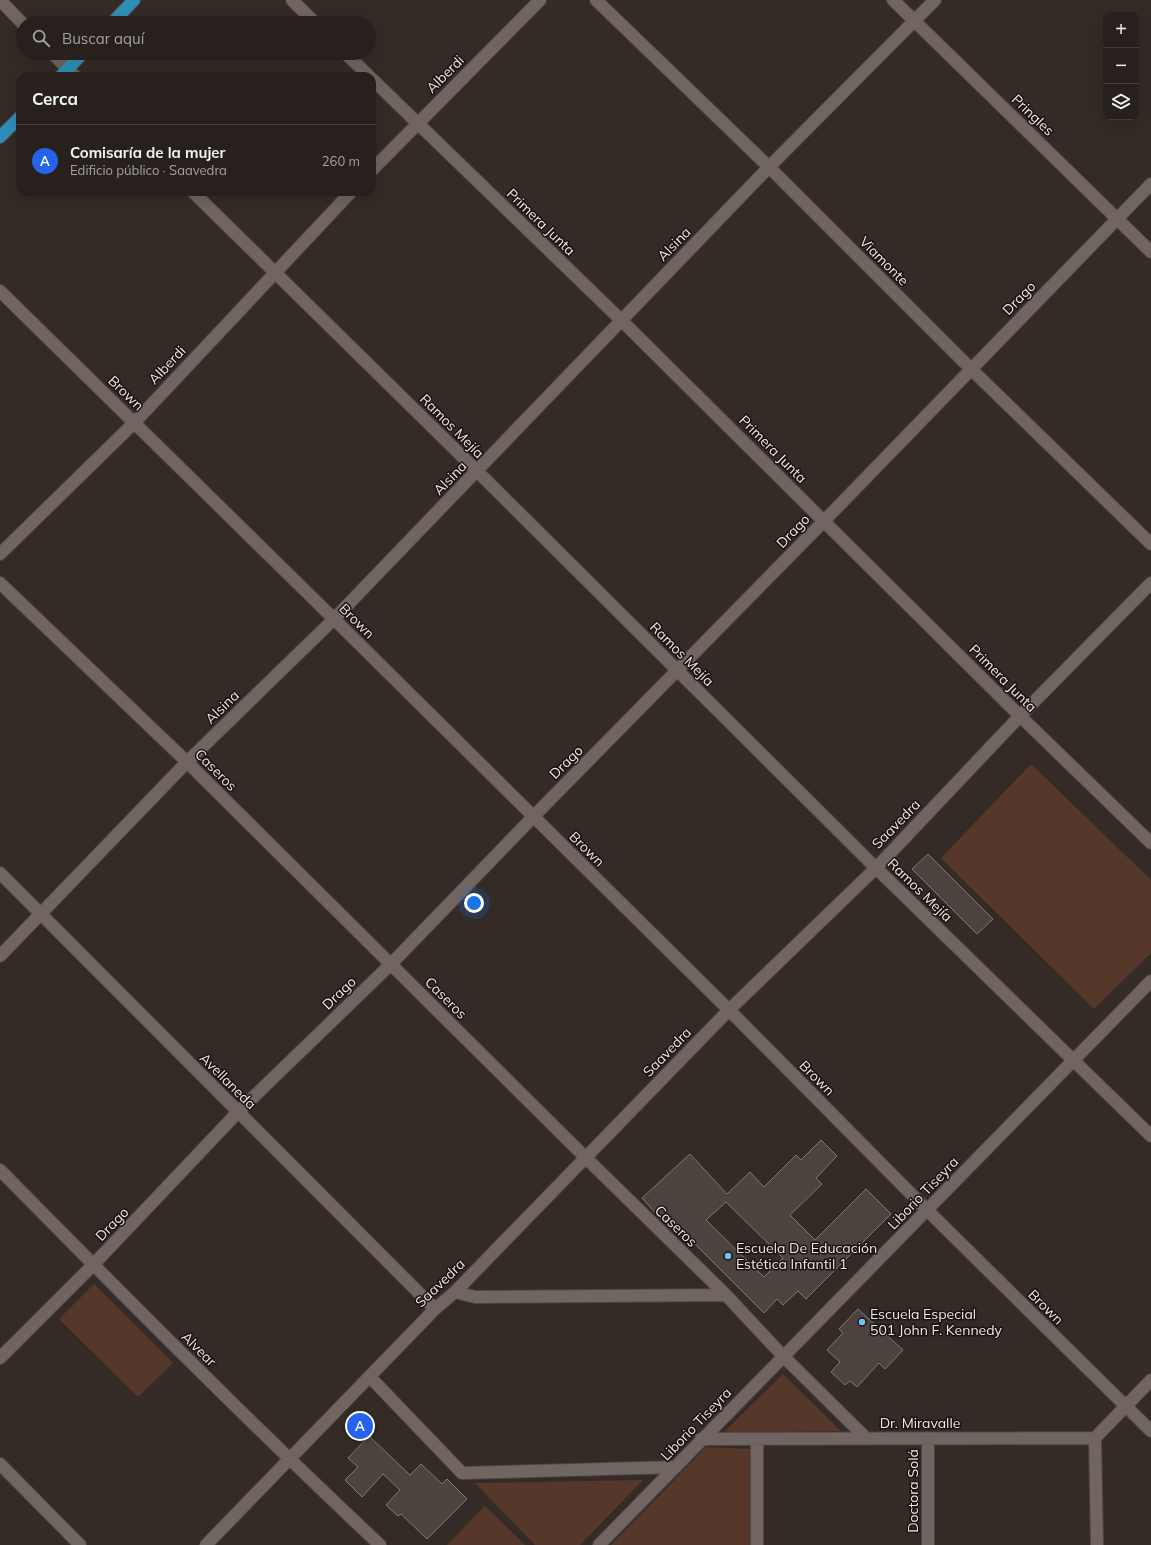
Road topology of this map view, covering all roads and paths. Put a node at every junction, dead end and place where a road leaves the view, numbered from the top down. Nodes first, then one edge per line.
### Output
1 (0, 0) edge
2 (134, 0) edge
3 (292, 0) edge
4 (540, 0) edge
5 (596, 0) edge
6 (893, 0) edge
7 (935, 0) edge
8 (119, 16) edge
9 (308, 16) edge
10 (16, 17) edge
11 (915, 21) junction
12 (57, 60) edge
13 (78, 60) edge
14 (352, 60) edge
15 (66, 72) edge
16 (69, 72) edge
17 (364, 72) edge
18 (376, 83) edge
19 (16, 121) edge
20 (416, 124) junction
21 (0, 137) edge
22 (376, 166) edge
23 (769, 167) junction
24 (1151, 184) edge
25 (197, 196) edge
26 (347, 196) edge
27 (1117, 219) junction
28 (1151, 252) edge
29 (274, 272) junction
30 (0, 291) edge
31 (621, 320) junction
32 (971, 369) junction
33 (135, 422) junction
34 (477, 471) junction
35 (824, 521) junction
36 (1151, 544) edge
37 (0, 554) edge
38 (1151, 583) edge
39 (0, 584) edge
40 (334, 619) junction
41 (677, 671) junction
42 (1020, 716) junction
43 (187, 762) junction
44 (533, 817) junction
45 (1151, 842) edge
46 (876, 868) junction
47 (0, 873) edge
48 (41, 914) junction
49 (0, 956) edge
50 (391, 964) junction
51 (1151, 981) edge
52 (729, 1010) junction
53 (1074, 1060) junction
54 (238, 1112) junction
55 (1151, 1136) edge
56 (584, 1157) junction
57 (0, 1170) edge
58 (927, 1210) junction
59 (93, 1265) junction
60 (455, 1292) junction
61 (726, 1295) junction
62 (435, 1309) junction
63 (783, 1356) junction
64 (0, 1358) edge
65 (370, 1377) junction
66 (1151, 1380) edge
67 (1125, 1406) junction
68 (1151, 1431) edge
69 (866, 1438) junction
70 (928, 1438) junction
71 (1095, 1438) junction
72 (701, 1439) junction
73 (757, 1439) junction
74 (289, 1460) junction
75 (0, 1464) edge
76 (676, 1467) junction
77 (80, 1545) edge
78 (206, 1545) edge
79 (380, 1545) edge
80 (599, 1545) edge
81 (757, 1545) edge
82 (928, 1545) edge
83 (1097, 1545) edge

1 - 10 street
2 - 8 main road
3 - 9 street
4 - 20 street, Alberdi
5 - 23 street, Viamonte
6 - 11 street, Pringles
7 - 11 street, Alsina
11 - 23 street, Alsina
11 - 27 street, Pringles
12 - 15 street
13 - 16 main road
14 - 17 street
18 - 20 street, Primera Junta
19 - 21 main road
20 - 22 street, Alberdi
20 - 31 street, Primera Junta
23 - 31 street, Alsina
23 - 32 street, Viamonte
24 - 27 street, Drago
25 - 29 street, Ramos Mejía
26 - 29 street, Alberdi
27 - 28 street, Pringles
27 - 32 street, Drago
29 - 33 street, Alberdi
29 - 34 street, Ramos Mejía
30 - 33 street, Brown
31 - 34 street, Alsina
31 - 35 street, Primera Junta
32 - 35 street, Drago
32 - 36 street, Viamonte
33 - 37 street, Alberdi
33 - 40 street, Brown
34 - 40 street, Alsina
34 - 41 street, Ramos Mejía
35 - 41 street, Drago
35 - 42 street, Primera Junta
38 - 42 street, Saavedra
39 - 43 street, Caseros
40 - 43 street, Alsina
40 - 44 street, Brown
41 - 44 street, Drago
41 - 46 street, Ramos Mejía
42 - 45 street, Primera Junta
42 - 46 street, Saavedra
43 - 48 street, Alsina
43 - 50 street, Caseros
44 - 50 street, Drago
44 - 52 street, Brown
46 - 52 street, Saavedra
46 - 53 street, Ramos Mejía
47 - 48 street, Avellaneda
48 - 49 street, Alsina
48 - 54 street, Avellaneda
50 - 54 street, Drago
50 - 56 street, Caseros
51 - 53 street, Liborio Tiseyra
52 - 56 street, Saavedra
52 - 58 street, Brown
53 - 55 street, Ramos Mejía
53 - 58 street, Liborio Tiseyra
54 - 59 street, Drago
54 - 62 street, Avellaneda
56 - 60 street, Saavedra
56 - 61 street, Caseros
57 - 59 street, Alvear
58 - 63 street, Liborio Tiseyra
58 - 67 street, Brown
59 - 64 street, Drago
59 - 74 street, Alvear
60 - 61 street
60 - 62 street, Saavedra
61 - 63 street, Caseros
62 - 65 street, Saavedra
63 - 69 street, Caseros
63 - 72 street, Liborio Tiseyra
65 - 74 street, Saavedra
65 - 76 street
66 - 67 street
67 - 68 street, Brown
67 - 71 street
69 - 70 street, Dr. Miravalle
69 - 73 street, Dr. Miravalle
70 - 71 street, Dr. Miravalle
70 - 82 street, Doctora Solá
71 - 83 street
72 - 73 street, Dr. Miravalle
72 - 76 street, Liborio Tiseyra
73 - 81 street
74 - 78 street, Saavedra
74 - 79 street, Alvear
75 - 77 street
76 - 80 street, Liborio Tiseyra

